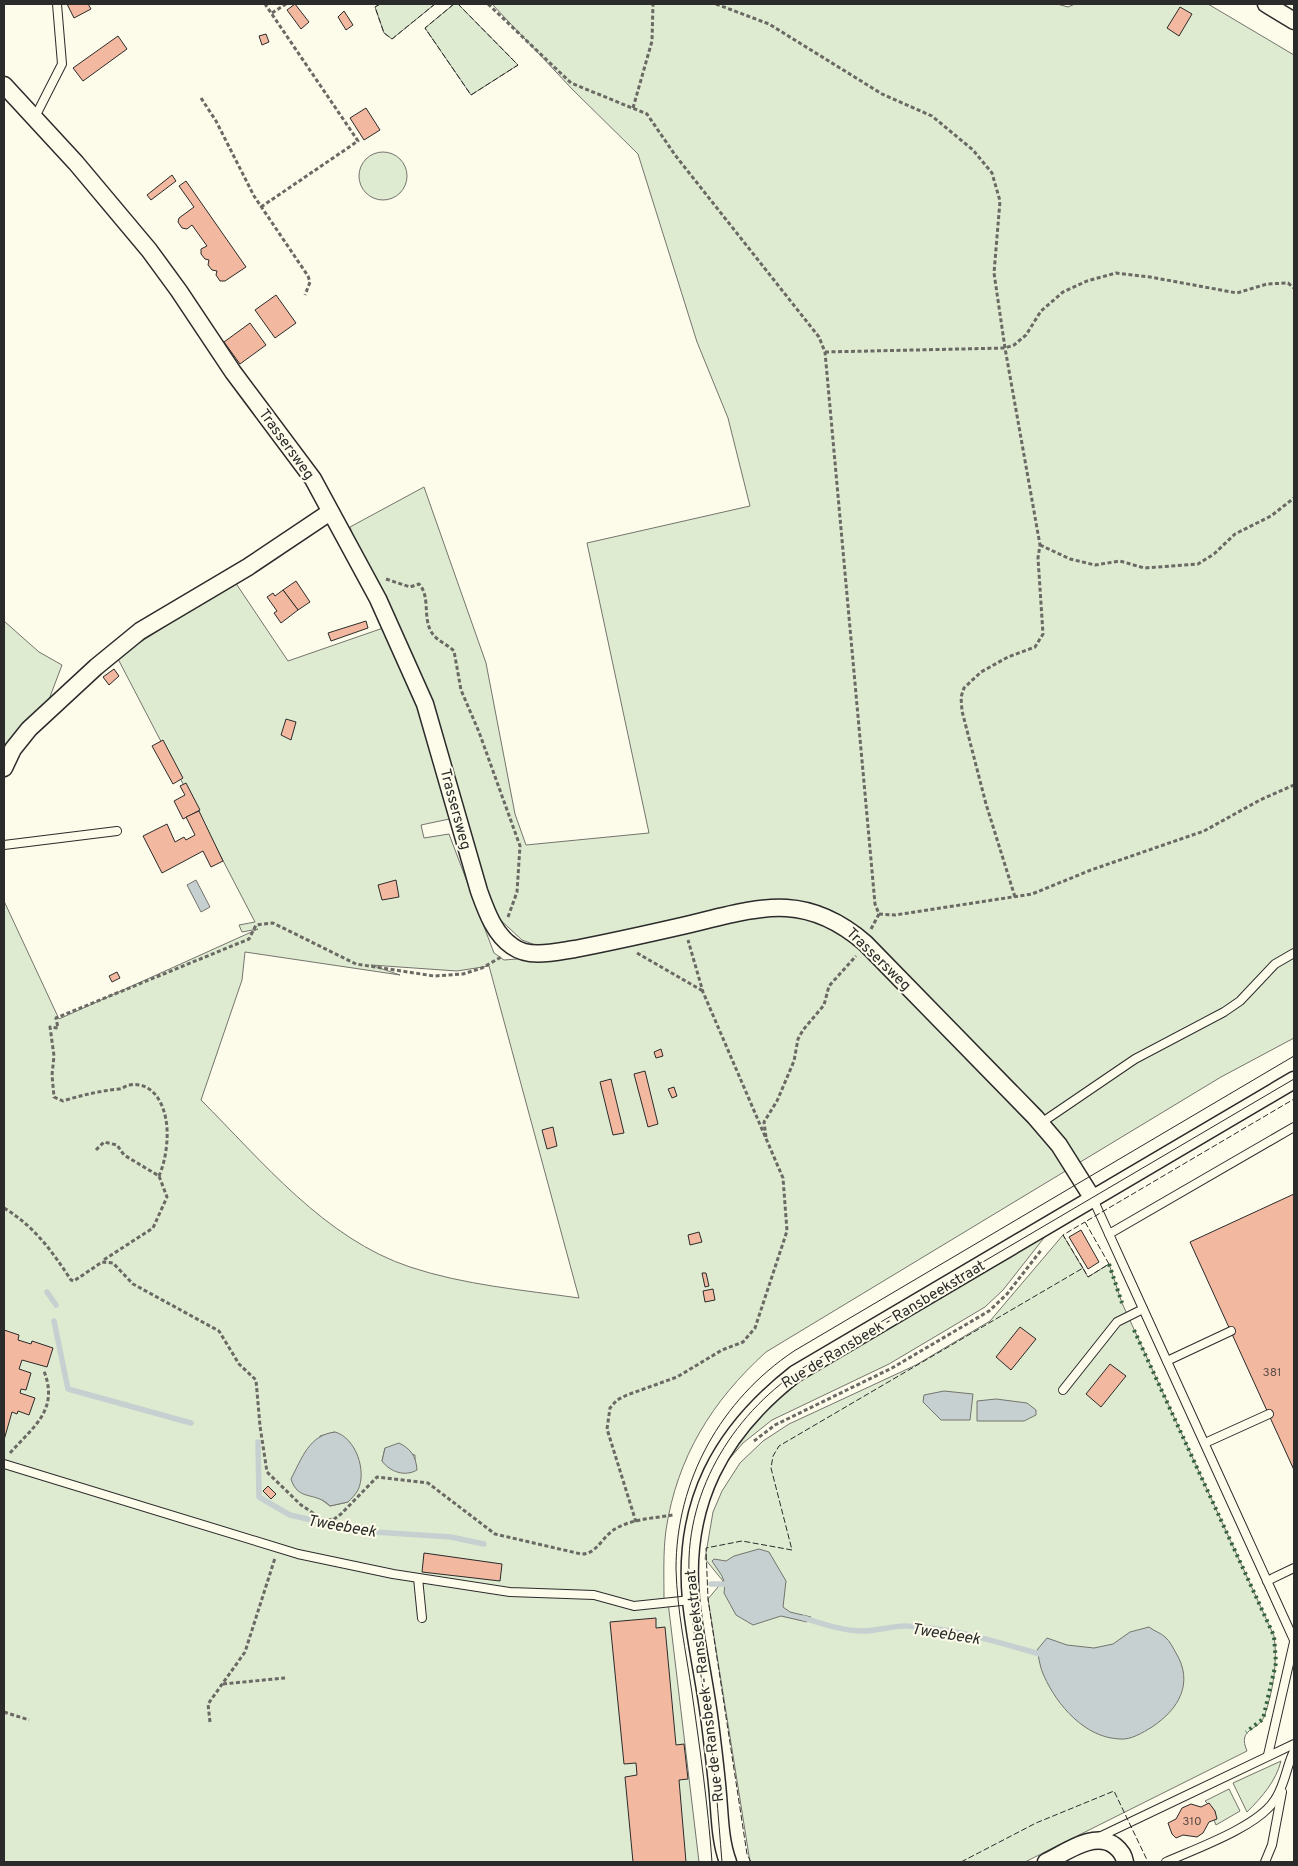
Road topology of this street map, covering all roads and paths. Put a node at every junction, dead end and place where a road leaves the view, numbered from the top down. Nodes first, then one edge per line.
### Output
1 (57, 4) edge
2 (265, 4) edge
3 (286, 4) edge
4 (488, 4) edge
5 (653, 4) edge
6 (716, 4) edge
7 (1270, 5) edge
8 (272, 14) junction
9 (1293, 20) edge
10 (4, 85) edge
11 (201, 98) dead end
12 (633, 108) junction
13 (35, 117) junction
14 (261, 207) junction
15 (1294, 288) edge
16 (305, 295) dead end
17 (1005, 348) junction
18 (825, 352) junction
19 (1294, 498) edge
20 (330, 512) junction
21 (1040, 545) junction
22 (383, 578) dead end
23 (4, 768) edge
24 (1294, 785) edge
25 (117, 831) dead end
26 (4, 845) edge
27 (1015, 896) junction
28 (684, 926) junction
29 (503, 938) junction
30 (616, 941) junction
31 (865, 943) junction
32 (1294, 953) edge
33 (704, 992) junction
34 (1294, 1080) edge
35 (1041, 1123) junction
36 (1294, 1127) edge
37 (766, 1142) junction
38 (96, 1150) dead end
39 (160, 1176) junction
40 (1093, 1199) junction
41 (4, 1208) edge
42 (1109, 1234) junction
43 (1047, 1243) dead end
44 (102, 1262) junction
45 (1143, 1309) junction
46 (1231, 1331) dead end
47 (1167, 1361) junction
48 (44, 1370) dead end
49 (1063, 1390) dead end
50 (1269, 1414) dead end
51 (1205, 1444) junction
52 (746, 1447) dead end
53 (4, 1459) edge
54 (4, 1464) edge
55 (673, 1515) dead end
56 (636, 1522) junction
57 (278, 1548) junction
58 (1294, 1568) edge
59 (418, 1578) junction
60 (1267, 1581) junction
61 (691, 1600) junction
62 (422, 1618) dead end
63 (1294, 1641) edge
64 (285, 1678) dead end
65 (222, 1684) junction
66 (4, 1712) edge
67 (29, 1720) dead end
68 (210, 1722) dead end
69 (1294, 1744) edge
70 (1294, 1751) edge
71 (1268, 1756) junction
72 (1284, 1780) junction
73 (1089, 1842) junction
74 (728, 1862) edge
75 (1046, 1862) edge
76 (1124, 1862) edge
77 (1166, 1862) edge
78 (1265, 1862) edge

1 - 13 lane
2 - 8 path
3 - 8 path
4 - 12 path
5 - 12 path
6 - 17 path
7 - 9 street
8 - 14 path
10 - 13 street, Trassersweg
11 - 14 path
12 - 18 path
13 - 20 street, Trassersweg
14 - 16 path
15 - 17 path
17 - 18 path
17 - 21 path
18 - 27 path
19 - 21 path
20 - 23 street
20 - 29 street, Trassersweg
21 - 27 path
22 - 29 path
24 - 27 path
25 - 26 lane
28 - 30 street, Trassersweg
28 - 31 street, Trassersweg
28 - 33 path
29 - 30 street, Trassersweg
29 - 39 path
30 - 33 path
31 - 35 street, Trassersweg
31 - 37 path
32 - 35 lane
33 - 37 path
34 - 40 street, Rue de Ransbeek - Ransbeekstraat
35 - 40 street, Trassersweg
36 - 42 lane
37 - 56 path
38 - 39 path
39 - 44 path
40 - 42 lane
40 - 61 street, Rue de Ransbeek - Ransbeekstraat
41 - 44 path
42 - 45 lane
43 - 52 path
44 - 56 path
45 - 47 lane
45 - 49 lane
46 - 47 lane
47 - 51 lane
48 - 53 path
50 - 51 lane
51 - 60 lane
54 - 57 lane
55 - 56 path
57 - 59 lane
57 - 65 path
58 - 60 lane
59 - 61 lane
59 - 62 lane
60 - 63 lane
61 - 74 street, Rue de Ransbeek - Ransbeekstraat
63 - 71 lane
64 - 65 path
65 - 68 path
66 - 67 path
69 - 71 lane
70 - 72 lane
71 - 73 lane
72 - 77 lane
72 - 78 lane
73 - 75 street
73 - 76 street

